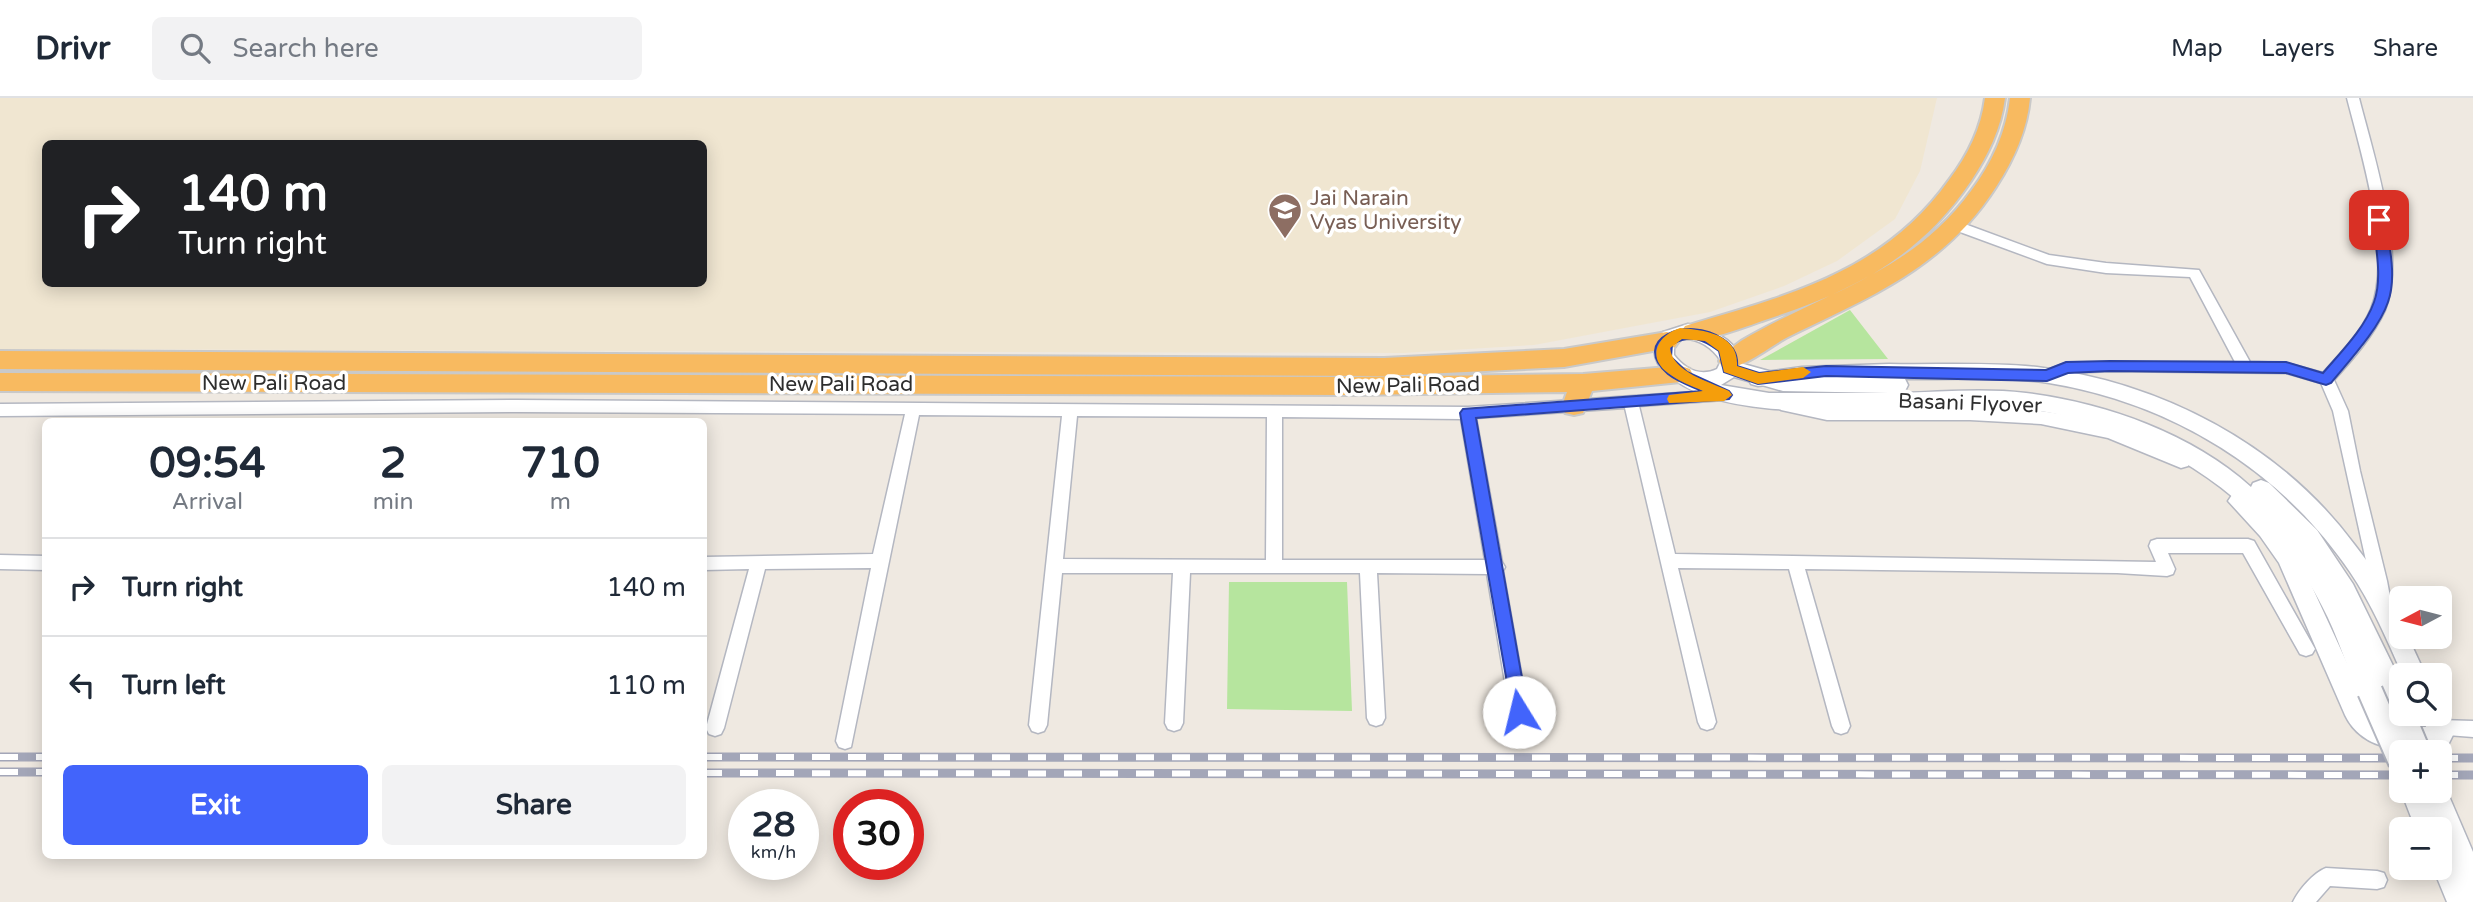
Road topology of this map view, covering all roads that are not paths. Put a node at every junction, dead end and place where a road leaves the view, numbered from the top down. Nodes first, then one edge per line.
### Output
1 (1995, 98) edge
2 (2020, 98) edge
3 (2353, 98) edge
4 (1957, 226) junction
5 (1693, 332) junction
6 (1667, 341) junction
7 (0, 360) edge
8 (1730, 365) junction
9 (2245, 367) junction
10 (2047, 376) junction
11 (1687, 377) junction
12 (1758, 379) junction
13 (2326, 379) junction
14 (0, 382) edge
15 (1814, 393) junction
16 (1578, 394) junction
17 (1724, 395) junction
18 (1780, 401) junction
19 (1631, 403) junction
20 (517, 406) junction
21 (1070, 409) junction
22 (0, 410) edge
23 (914, 410) junction
24 (1275, 410) junction
25 (1468, 413) junction
26 (352, 415) edge
27 (512, 418) edge
28 (880, 561) junction
29 (1669, 561) junction
30 (0, 562) edge
31 (759, 562) junction
32 (42, 563) edge
33 (707, 563) edge
34 (1795, 563) junction
35 (1055, 566) junction
36 (1182, 566) junction
37 (1274, 567) junction
38 (1368, 567) junction
39 (1497, 568) junction
40 (2384, 611) junction
41 (2306, 649) dead end
42 (2409, 663) edge
43 (2389, 684) edge
44 (1519, 712) dead end
45 (1376, 718) dead end
46 (1707, 722) dead end
47 (1174, 723) dead end
48 (2452, 724) edge
49 (1038, 725) dead end
50 (1842, 726) dead end
51 (2438, 726) edge
52 (715, 727) dead end
53 (2473, 729) edge
54 (2392, 740) edge
55 (845, 741) dead end
56 (2439, 803) edge
57 (2377, 880) dead end
58 (2452, 880) edge
59 (2473, 885) edge
60 (2303, 902) edge
61 (2461, 902) edge

1 - 5 highway
2 - 4 highway
3 - 13 street
4 - 8 highway
4 - 9 street
5 - 6 main road
5 - 8 main road
6 - 7 highway, New Pali Road
6 - 11 main road
8 - 11 main road
8 - 12 main road
9 - 10 street
9 - 13 street
10 - 12 street
10 - 40 street
11 - 16 highway, New Pali Road
11 - 17 main road
12 - 15 main road, Basani Flyover
13 - 40 street
14 - 16 highway, New Pali Road
15 - 18 main road, Basani Flyover
15 - 43 main road
15 - 54 main road, Basani Flyover, bridge
16 - 19 street
16 - 25 street
17 - 18 main road, Basani Flyover
17 - 19 street
18 - 51 street
19 - 29 street
20 - 23 street
20 - 26 street
20 - 27 street
21 - 23 street
21 - 24 street
21 - 35 street
22 - 26 street
23 - 28 street
24 - 25 street
24 - 37 street
25 - 39 street
28 - 31 street
28 - 55 street
29 - 34 street
29 - 46 street
30 - 32 street
31 - 33 street
31 - 52 street
34 - 41 street
34 - 50 street
35 - 36 street
35 - 49 street
36 - 37 street
36 - 47 street
37 - 38 street
38 - 39 street
38 - 45 street
39 - 44 street
40 - 42 street
48 - 53 street
56 - 59 main road
57 - 60 street
58 - 61 main road

